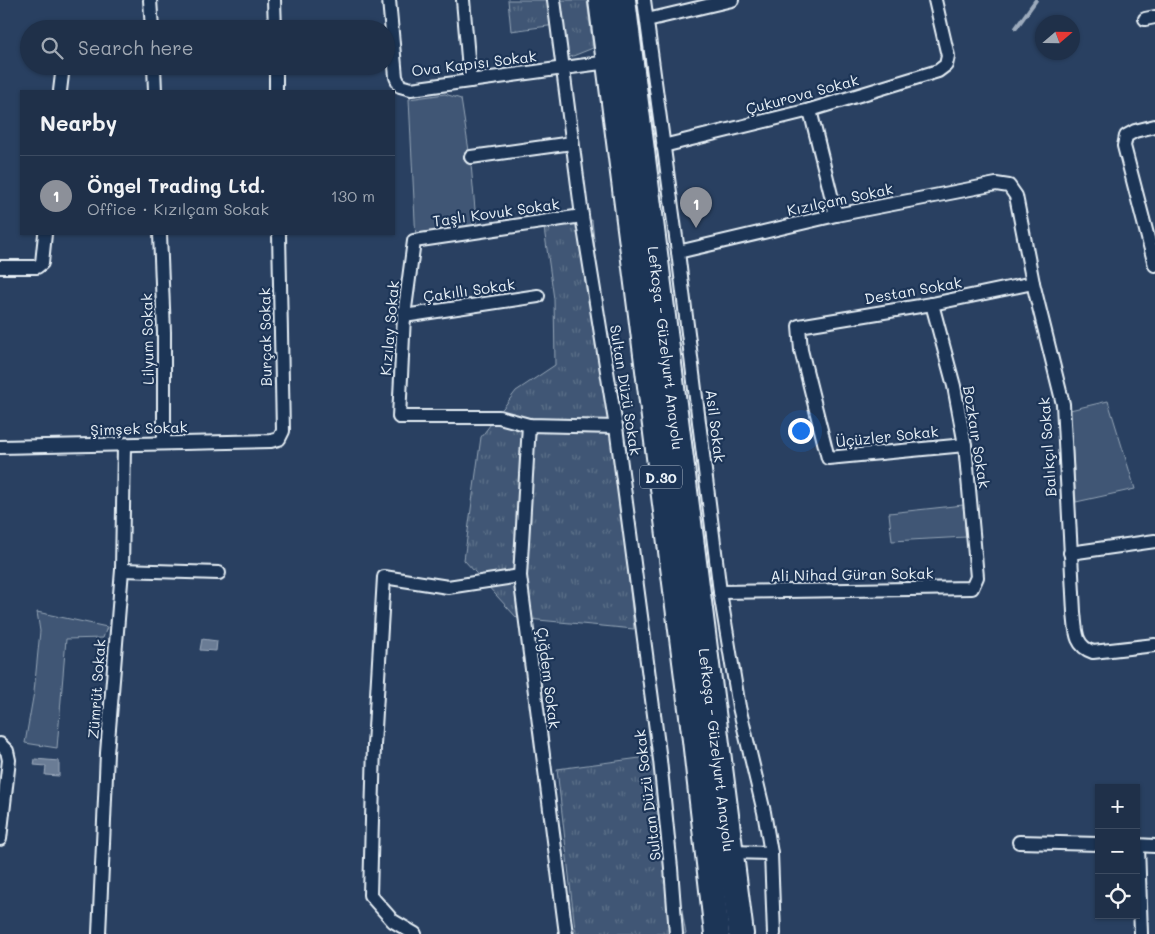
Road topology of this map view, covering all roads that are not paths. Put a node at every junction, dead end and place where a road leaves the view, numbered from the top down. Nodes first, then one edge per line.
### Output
1 (150, 0) edge
2 (274, 0) edge
3 (389, 0) edge
4 (463, 0) edge
5 (554, 0) edge
6 (601, 0) edge
7 (623, 0) edge
8 (644, 0) edge
9 (732, 0) edge
10 (935, 0) edge
11 (151, 20) edge
12 (275, 20) edge
13 (391, 20) edge
14 (647, 20) junction
15 (608, 62) junction
16 (395, 65) edge
17 (563, 69) junction
18 (62, 75) edge
19 (154, 75) edge
20 (276, 75) edge
21 (470, 81) junction
22 (60, 90) edge
23 (155, 90) edge
24 (276, 90) edge
25 (810, 110) junction
26 (1155, 126) edge
27 (572, 143) junction
28 (663, 146) junction
29 (471, 156) dead end
30 (1009, 186) joint
31 (582, 216) junction
32 (836, 216) junction
33 (45, 235) edge
34 (160, 235) edge
35 (279, 235) edge
36 (1151, 237) edge
37 (414, 241) joint
38 (678, 252) junction
39 (1155, 265) edge
40 (0, 267) edge
41 (1033, 283) junction
42 (538, 296) dead end
43 (932, 304) junction
44 (404, 316) junction
45 (799, 326) joint
46 (529, 425) junction
47 (616, 427) junction
48 (279, 438) joint
49 (164, 443) junction
50 (965, 445) junction
51 (124, 446) junction
52 (0, 447) edge
53 (1155, 541) edge
54 (1070, 553) junction
55 (122, 570) junction
56 (218, 573) dead end
57 (520, 576) junction
58 (977, 577) joint
59 (720, 592) junction
60 (1155, 645) edge
61 (0, 744) edge
62 (0, 840) edge
63 (1019, 842) dead end
64 (1095, 844) edge
65 (1140, 846) edge
66 (1155, 846) edge
67 (730, 852) junction
68 (771, 853) junction
69 (1138, 874) edge
70 (99, 934) edge
71 (415, 934) edge
72 (566, 934) edge
73 (676, 934) edge
74 (717, 934) edge
75 (741, 934) edge
76 (774, 934) edge
77 (1141, 934) edge

1 - 11 street
2 - 12 street
3 - 13 street, Ova Kapısı Sokak
4 - 21 street
5 - 17 street, Sultan Düzü Sokak
6 - 15 highway, Lefkoşa - Güzelyurt Anayolu / D.30
7 - 67 highway, Lefkoşa - Güzelyurt Anayolu / D.30
8 - 14 street, Asil Sokak
9 - 14 street
10 - 25 street, Çukurova Sokak
14 - 28 street, Asil Sokak
15 - 17 street, Ova Kapısı Sokak
15 - 74 highway, Lefkoşa - Güzelyurt Anayolu / D.30
16 - 21 street, Ova Kapısı Sokak
17 - 21 street, Ova Kapısı Sokak
17 - 27 street, Sultan Düzü Sokak
18 - 22 street
19 - 23 street
20 - 24 street
25 - 28 street, Çukurova Sokak
25 - 32 street
26 - 36 street
27 - 29 street
27 - 31 street, Sultan Düzü Sokak
28 - 38 street, Asil Sokak
30 - 32 street, Kızılçam Sokak
30 - 41 street, Balıkçıl Sokak
31 - 37 street, Taşlı Kovuk Sokak
31 - 47 street, Sultan Düzü Sokak
32 - 38 street, Kızılçam Sokak
33 - 40 street
34 - 49 street, Lilyum Sokak
35 - 48 street, Burçak Sokak
36 - 39 street
37 - 44 street, Kızılay Sokak
38 - 59 street, Asil Sokak
41 - 43 street, Destan Sokak
41 - 54 street, Balıkçıl Sokak
42 - 44 street, Çakıllı Sokak
43 - 45 street, Destan Sokak
43 - 50 street, Bozkaır Sokak
44 - 46 street, Kızılay Sokak
45 - 50 street, Üçüzler Sokak
46 - 47 street
46 - 57 street, Çığdem Sokak
47 - 73 street, Sultan Düzü Sokak
48 - 49 street, Şimşek Sokak
49 - 51 street, Şimşek Sokak
50 - 58 street, Bozkaır Sokak
51 - 52 street, Şimşek Sokak
51 - 55 street, Zümrüt Sokak
53 - 54 street
54 - 60 street, Balıkçıl Sokak
55 - 56 street
55 - 70 street, Zümrüt Sokak
57 - 71 street
57 - 72 street, Çığdem Sokak
58 - 59 street, Ali Nihad Güran Sokak
59 - 68 street, Asil Sokak
61 - 62 street
63 - 64 street
65 - 66 street
67 - 68 street
67 - 75 highway, Lefkoşa - Güzelyurt Anayolu / D.30
68 - 76 street, Asil Sokak
69 - 77 street

